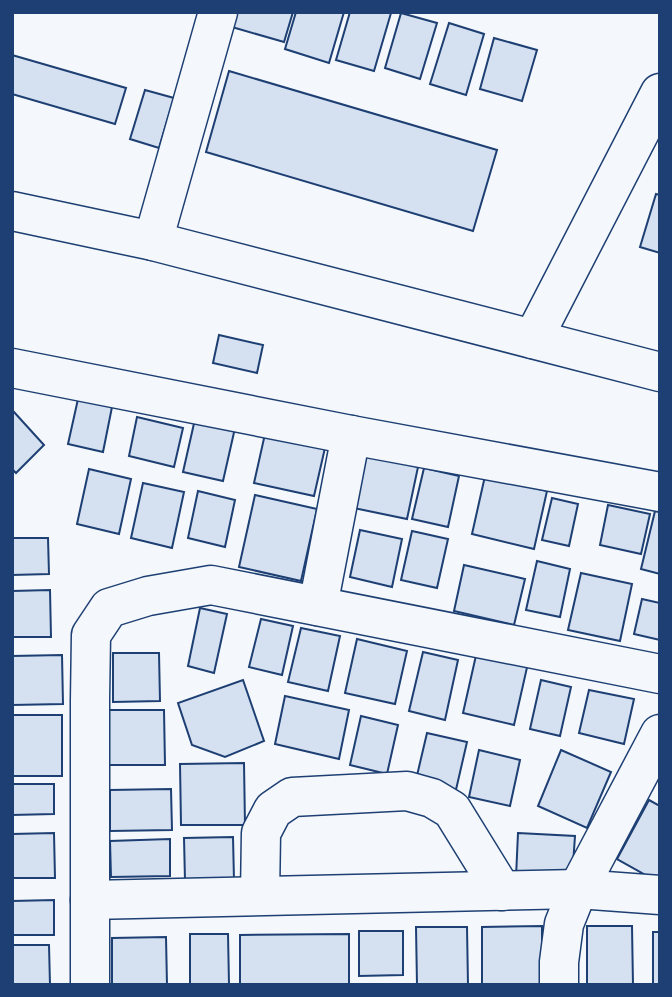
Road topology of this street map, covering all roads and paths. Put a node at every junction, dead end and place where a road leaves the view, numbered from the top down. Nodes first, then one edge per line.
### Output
1 (218, 12) edge
2 (660, 93) edge
3 (12, 211) edge
4 (153, 241) junction
5 (533, 339) junction
6 (12, 369) edge
7 (660, 372) edge
8 (351, 435) junction
9 (660, 492) edge
10 (318, 606) junction
11 (660, 674) edge
12 (660, 734) edge
13 (578, 889) junction
14 (502, 891) junction
15 (260, 895) junction
16 (660, 895) edge
17 (90, 900) junction
18 (90, 985) edge
19 (559, 985) edge

1 - 4 street
2 - 5 street
3 - 4 street
4 - 5 street
5 - 7 street
6 - 8 street
8 - 9 street
8 - 10 street
10 - 11 street
10 - 17 street
12 - 13 street
13 - 14 street
13 - 16 street
13 - 19 street
14 - 15 street
14 - 15 street
15 - 17 street
17 - 18 street

